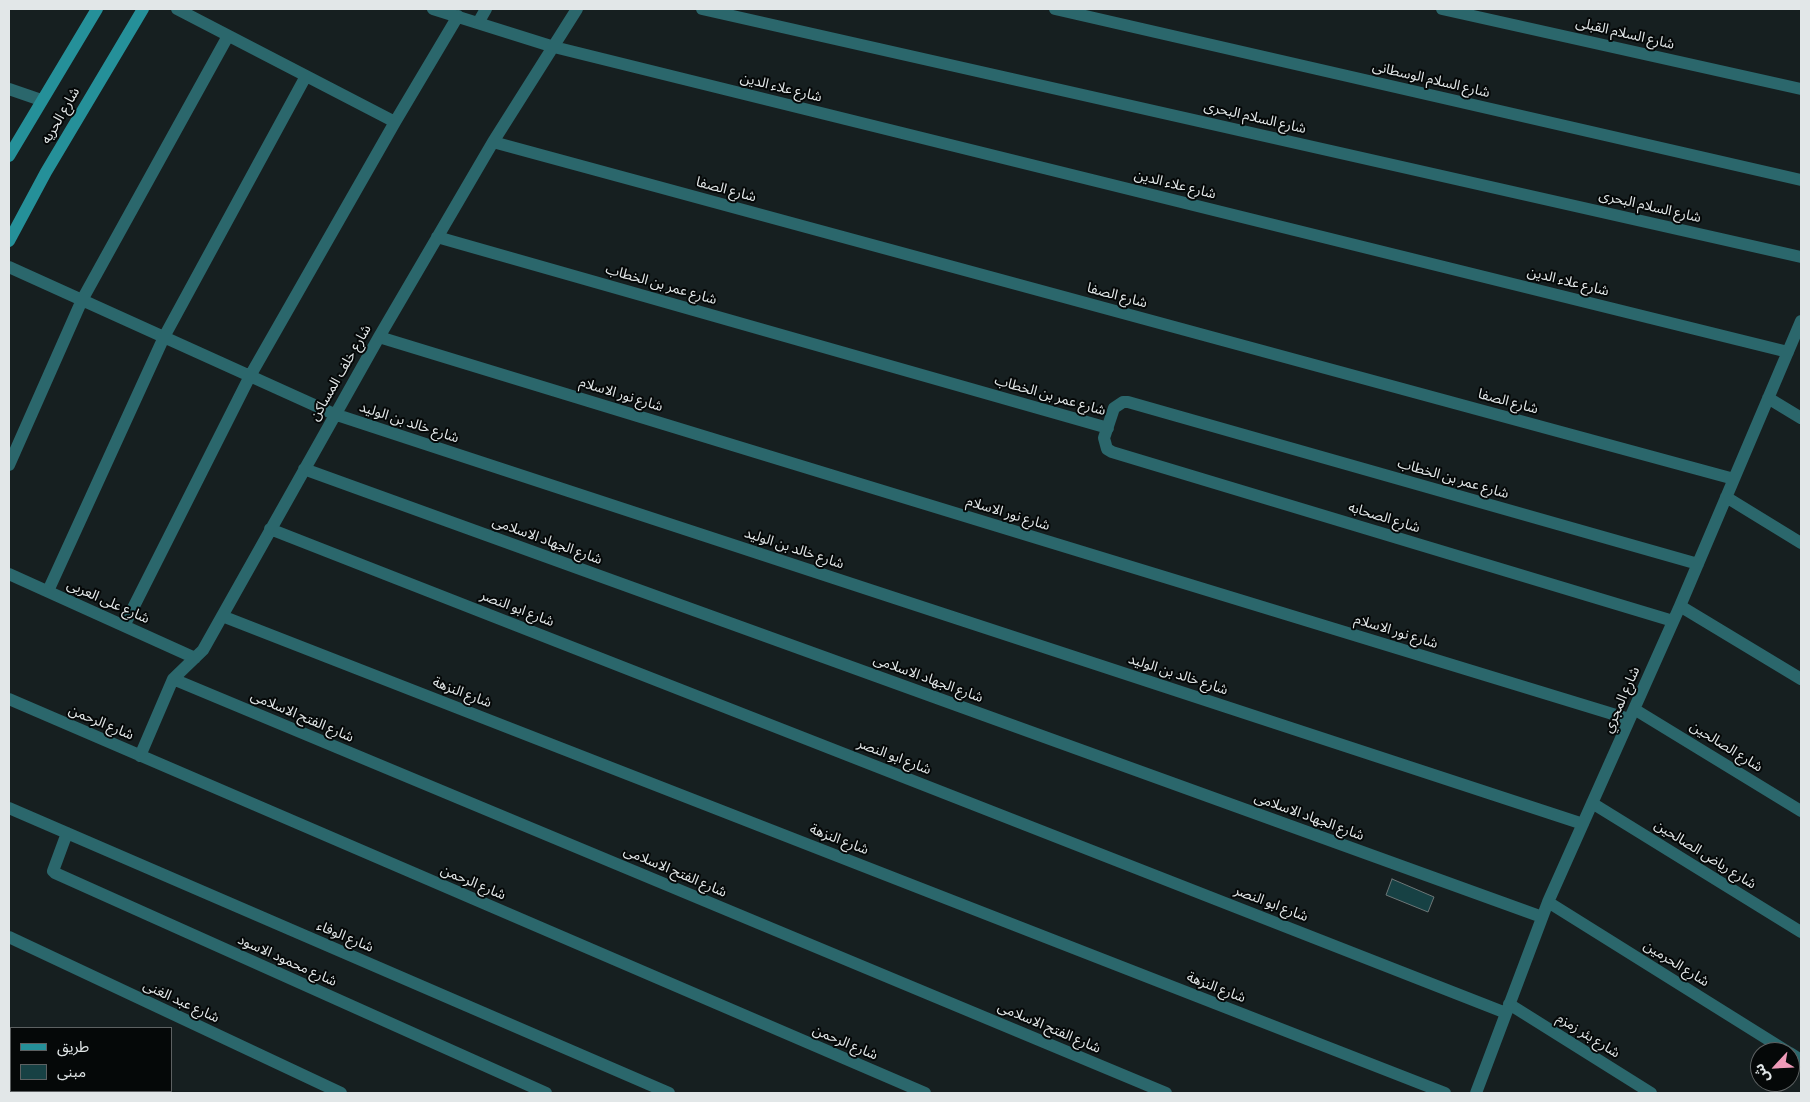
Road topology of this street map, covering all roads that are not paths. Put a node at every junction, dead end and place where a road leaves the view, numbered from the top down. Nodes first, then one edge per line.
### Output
1 (97, 9) edge
2 (143, 9) edge
3 (177, 9) edge
4 (434, 9) edge
5 (486, 9) edge
6 (577, 9) edge
7 (702, 9) edge
8 (1055, 9) edge
9 (1442, 9) edge
10 (458, 16) junction
11 (478, 23) junction
12 (228, 36) junction
13 (554, 47) junction
14 (306, 76) junction
15 (9, 89) edge
16 (1801, 89) edge
17 (41, 100) junction
18 (395, 122) junction
19 (493, 142) junction
20 (9, 156) edge
21 (1801, 180) edge
22 (437, 237) junction
23 (9, 241) edge
24 (1801, 257) edge
25 (9, 268) edge
26 (82, 300) junction
27 (1801, 320) edge
28 (164, 337) junction
29 (379, 337) junction
30 (1788, 352) junction
31 (250, 376) junction
32 (1768, 398) junction
33 (334, 414) junction
34 (1801, 418) edge
35 (1108, 428) junction
36 (9, 465) edge
37 (304, 469) junction
38 (1734, 479) junction
39 (1726, 497) junction
40 (270, 529) junction
41 (1801, 543) edge
42 (1698, 564) junction
43 (9, 574) edge
44 (48, 591) junction
45 (1680, 606) junction
46 (222, 616) junction
47 (1673, 621) junction
48 (124, 626) junction
49 (195, 658) junction
50 (173, 679) junction
51 (1801, 679) edge
52 (9, 699) edge
53 (1632, 714) junction
54 (140, 756) junction
55 (1592, 802) junction
56 (9, 808) edge
57 (1801, 811) edge
58 (1583, 824) junction
59 (67, 833) junction
60 (1548, 902) junction
61 (1542, 917) junction
62 (1801, 932) edge
63 (9, 937) edge
64 (1508, 1008) junction
65 (1773, 1042) edge
66 (341, 1093) edge
67 (546, 1093) edge
68 (669, 1093) edge
69 (925, 1093) edge
70 (1166, 1093) edge
71 (1445, 1093) edge
72 (1476, 1093) edge
73 (1651, 1093) edge

1 - 17 main road, شارع الحريه
2 - 23 main road, شارع الحريه
3 - 12 street
4 - 10 street, شارع علاء الدين
5 - 11 street
6 - 13 street, شارع خلف المساكن
7 - 24 street, شارع السلام البحرى
8 - 21 street, شارع السلام الوسطانى
9 - 16 street, شارع السلام القبلى
10 - 11 street, شارع علاء الدين
10 - 18 street
11 - 13 street, شارع علاء الدين
12 - 14 street
12 - 26 street
13 - 19 street, شارع خلف المساكن
13 - 30 street, شارع علاء الدين
14 - 18 street
14 - 28 street
15 - 17 street
17 - 20 main road, شارع الحريه
18 - 31 street
19 - 22 street, شارع خلف المساكن
19 - 38 street, شارع الصفا
22 - 29 street, شارع خلف المساكن
22 - 35 street, شارع عمر بن الخطاب
25 - 26 street, شارع خالد بن الوليد
26 - 28 street, شارع خالد بن الوليد
26 - 36 street
27 - 30 street, شارع المجري
28 - 31 street, شارع خالد بن الوليد
28 - 44 street
29 - 33 street, شارع خلف المساكن
29 - 53 street, شارع نور الاسلام
30 - 32 street, شارع المجري
31 - 33 street, شارع خالد بن الوليد
31 - 48 street
32 - 34 street
32 - 38 street, شارع المجري
33 - 37 street, شارع خلف المساكن
33 - 58 street, شارع خالد بن الوليد
35 - 42 street, شارع عمر بن الخطاب
35 - 47 street, شارع الصحابه
37 - 40 street, شارع خلف المساكن
37 - 61 street, شارع الجهاد الاسلامى
38 - 39 street, شارع المجري
39 - 41 street
39 - 42 street, شارع المجري
40 - 46 street, شارع خلف المساكن
40 - 64 street, شارع ابو النصر
42 - 45 street, شارع المجري
43 - 44 street, شارع على العربى
44 - 48 street, شارع على العربى
45 - 47 street, شارع المجري
45 - 51 street
46 - 49 street, شارع خلف المساكن
46 - 71 street, شارع النزهة
47 - 53 street, شارع المجري
48 - 49 street, شارع على العربى
49 - 50 street, شارع خلف المساكن
50 - 54 street, شارع خلف المساكن
50 - 70 street, شارع الفتح الاسلامى
52 - 54 street, شارع الرحمن
53 - 55 street, شارع المجري
53 - 57 street, شارع الصالحين
54 - 69 street, شارع الرحمن
55 - 58 street, شارع المجري
55 - 62 street, شارع رياض الصالحين
56 - 59 street, شارع الوفاء
58 - 60 street, شارع المجري
59 - 67 street, شارع محمود الاسود
59 - 68 street, شارع الوفاء
60 - 61 street, شارع المجري
60 - 65 street, شارع الحرمين
61 - 64 street, شارع المجري
63 - 66 street, شارع عبد الغنى
64 - 72 street, شارع المجري
64 - 73 street, شارع بئر زمزم

